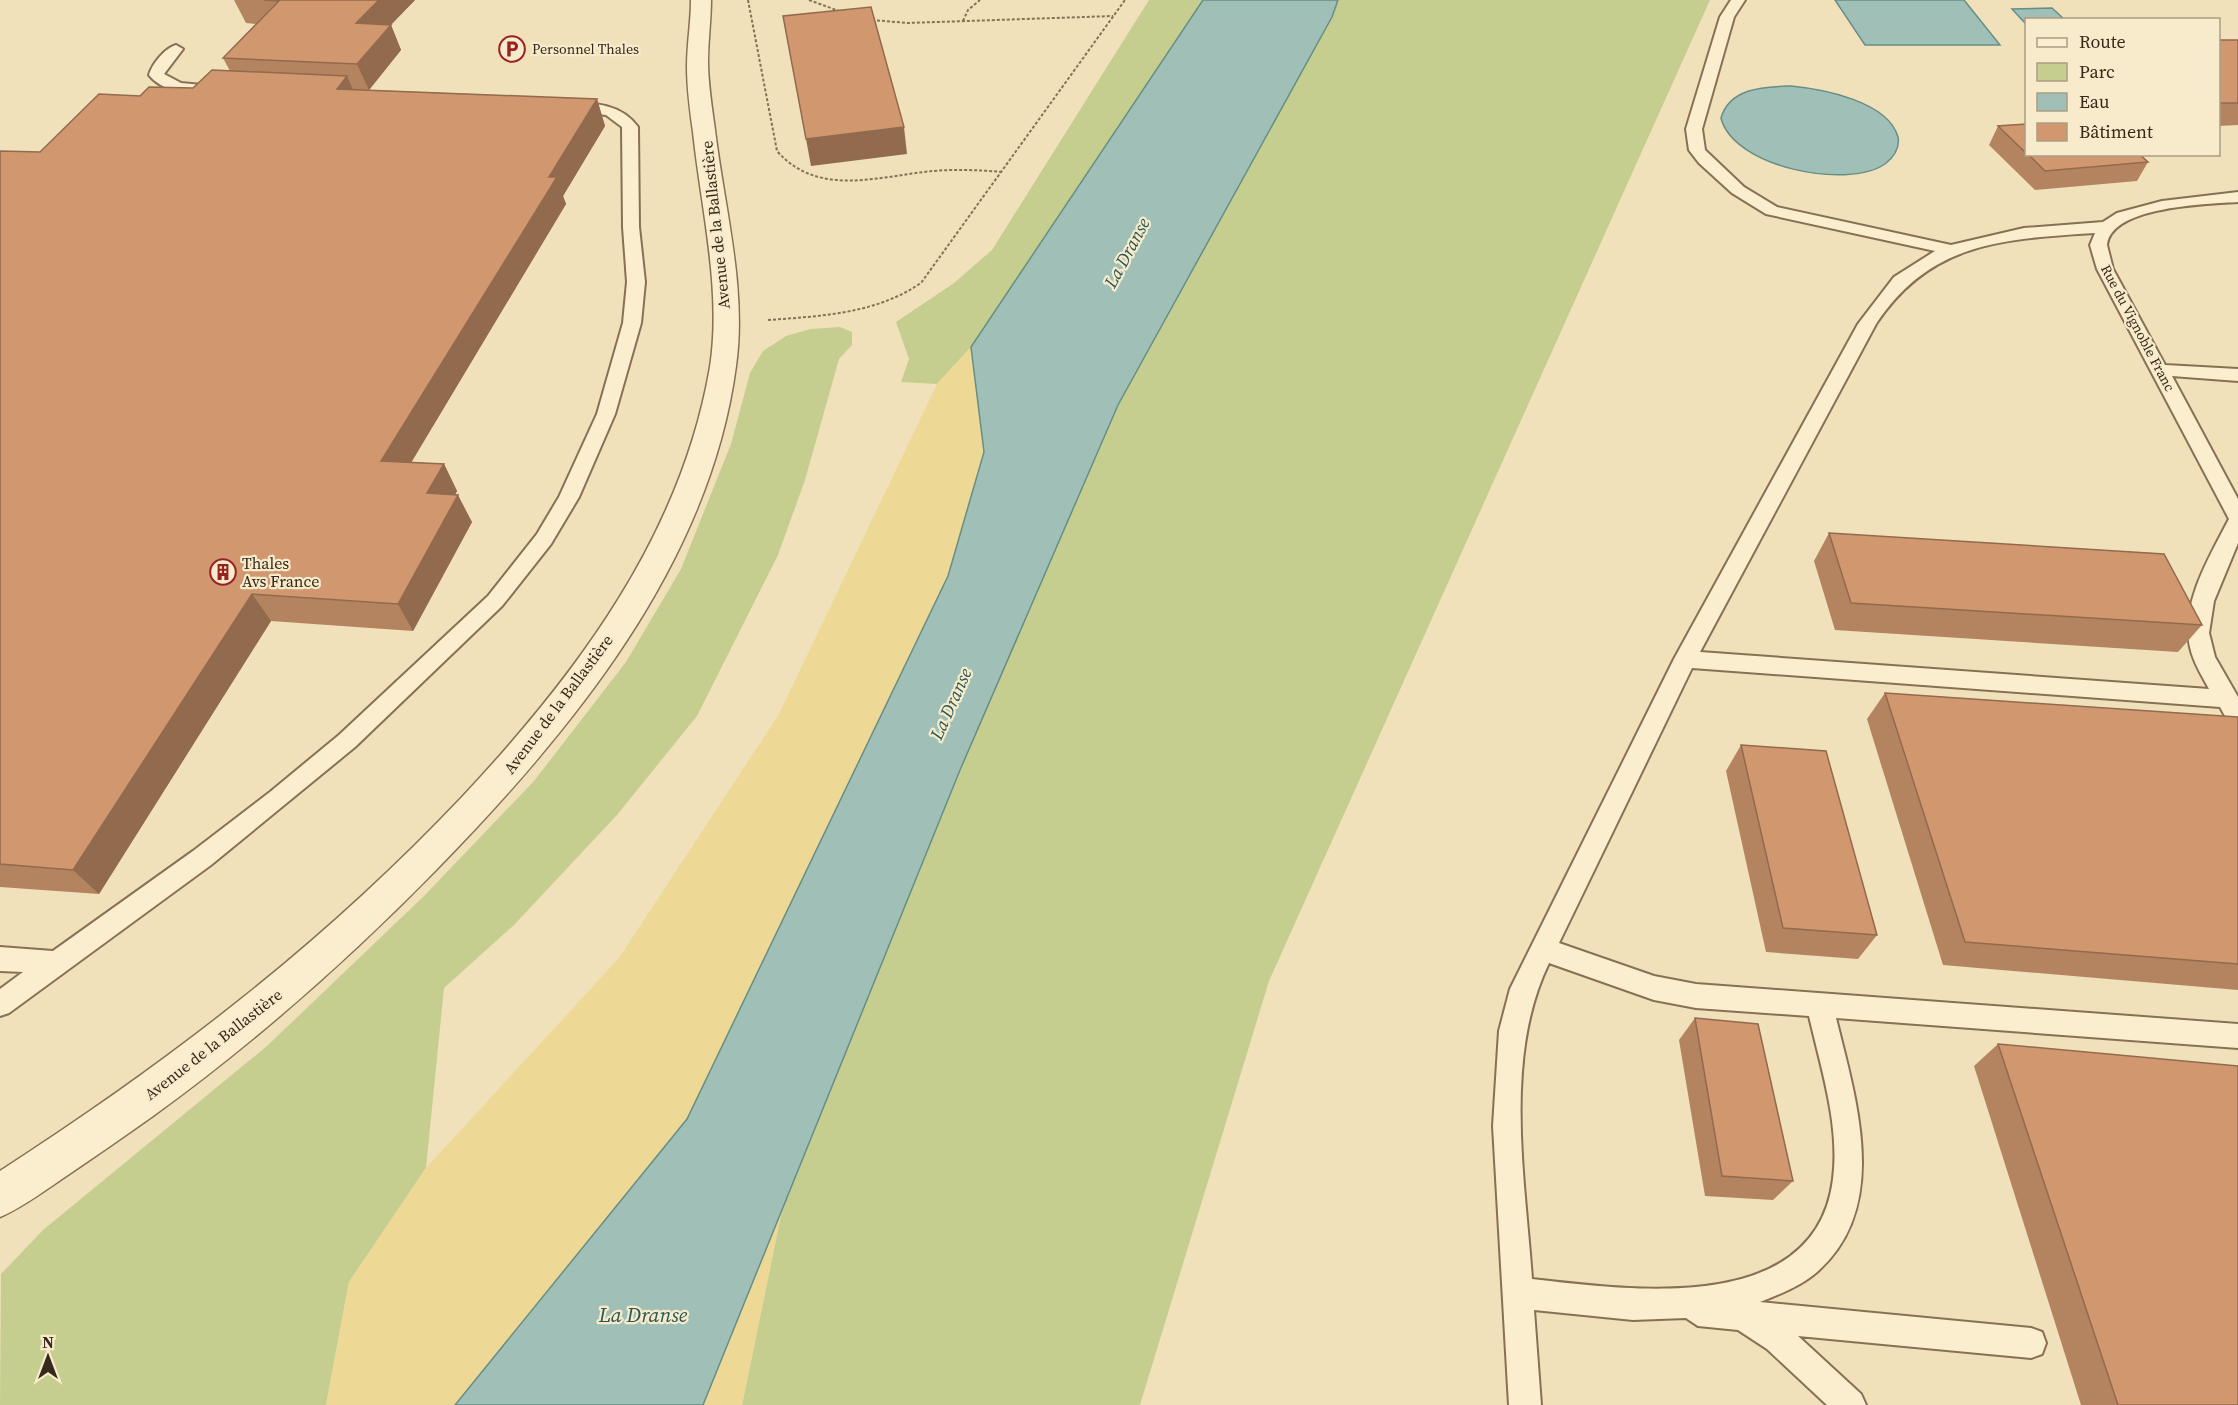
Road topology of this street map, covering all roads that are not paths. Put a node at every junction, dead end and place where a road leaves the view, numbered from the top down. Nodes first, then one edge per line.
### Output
1 (701, 0) edge
2 (1738, 0) edge
3 (176, 49) dead end
4 (238, 91) edge
5 (546, 106) edge
6 (2238, 197) edge
7 (2105, 227) junction
8 (1951, 250) junction
9 (2161, 370) junction
10 (2238, 375) edge
11 (2238, 520) edge
12 (1685, 659) junction
13 (2233, 709) edge
14 (1543, 949) junction
15 (0, 959) edge
16 (57, 963) junction
17 (0, 1004) edge
18 (1820, 1006) junction
19 (2238, 1036) edge
20 (0, 1196) edge
21 (1517, 1293) junction
22 (1648, 1305) junction
23 (1743, 1315) junction
24 (2031, 1343) dead end
25 (1524, 1405) edge
26 (1850, 1405) edge

1 - 20 street, Avenue de la Ballastière
2 - 8 lane
3 - 4 lane
5 - 16 lane
6 - 7 lane
7 - 8 lane
7 - 9 lane, Rue du Vignoble Franc
8 - 12 lane
9 - 10 lane
9 - 11 lane, Rue du Vignoble Franc
11 - 13 lane
12 - 13 lane
12 - 14 lane
14 - 18 lane
14 - 21 lane
15 - 16 lane
16 - 17 lane
18 - 19 lane
18 - 22 lane
21 - 22 lane
21 - 25 lane
22 - 23 lane
23 - 24 lane
23 - 26 lane

